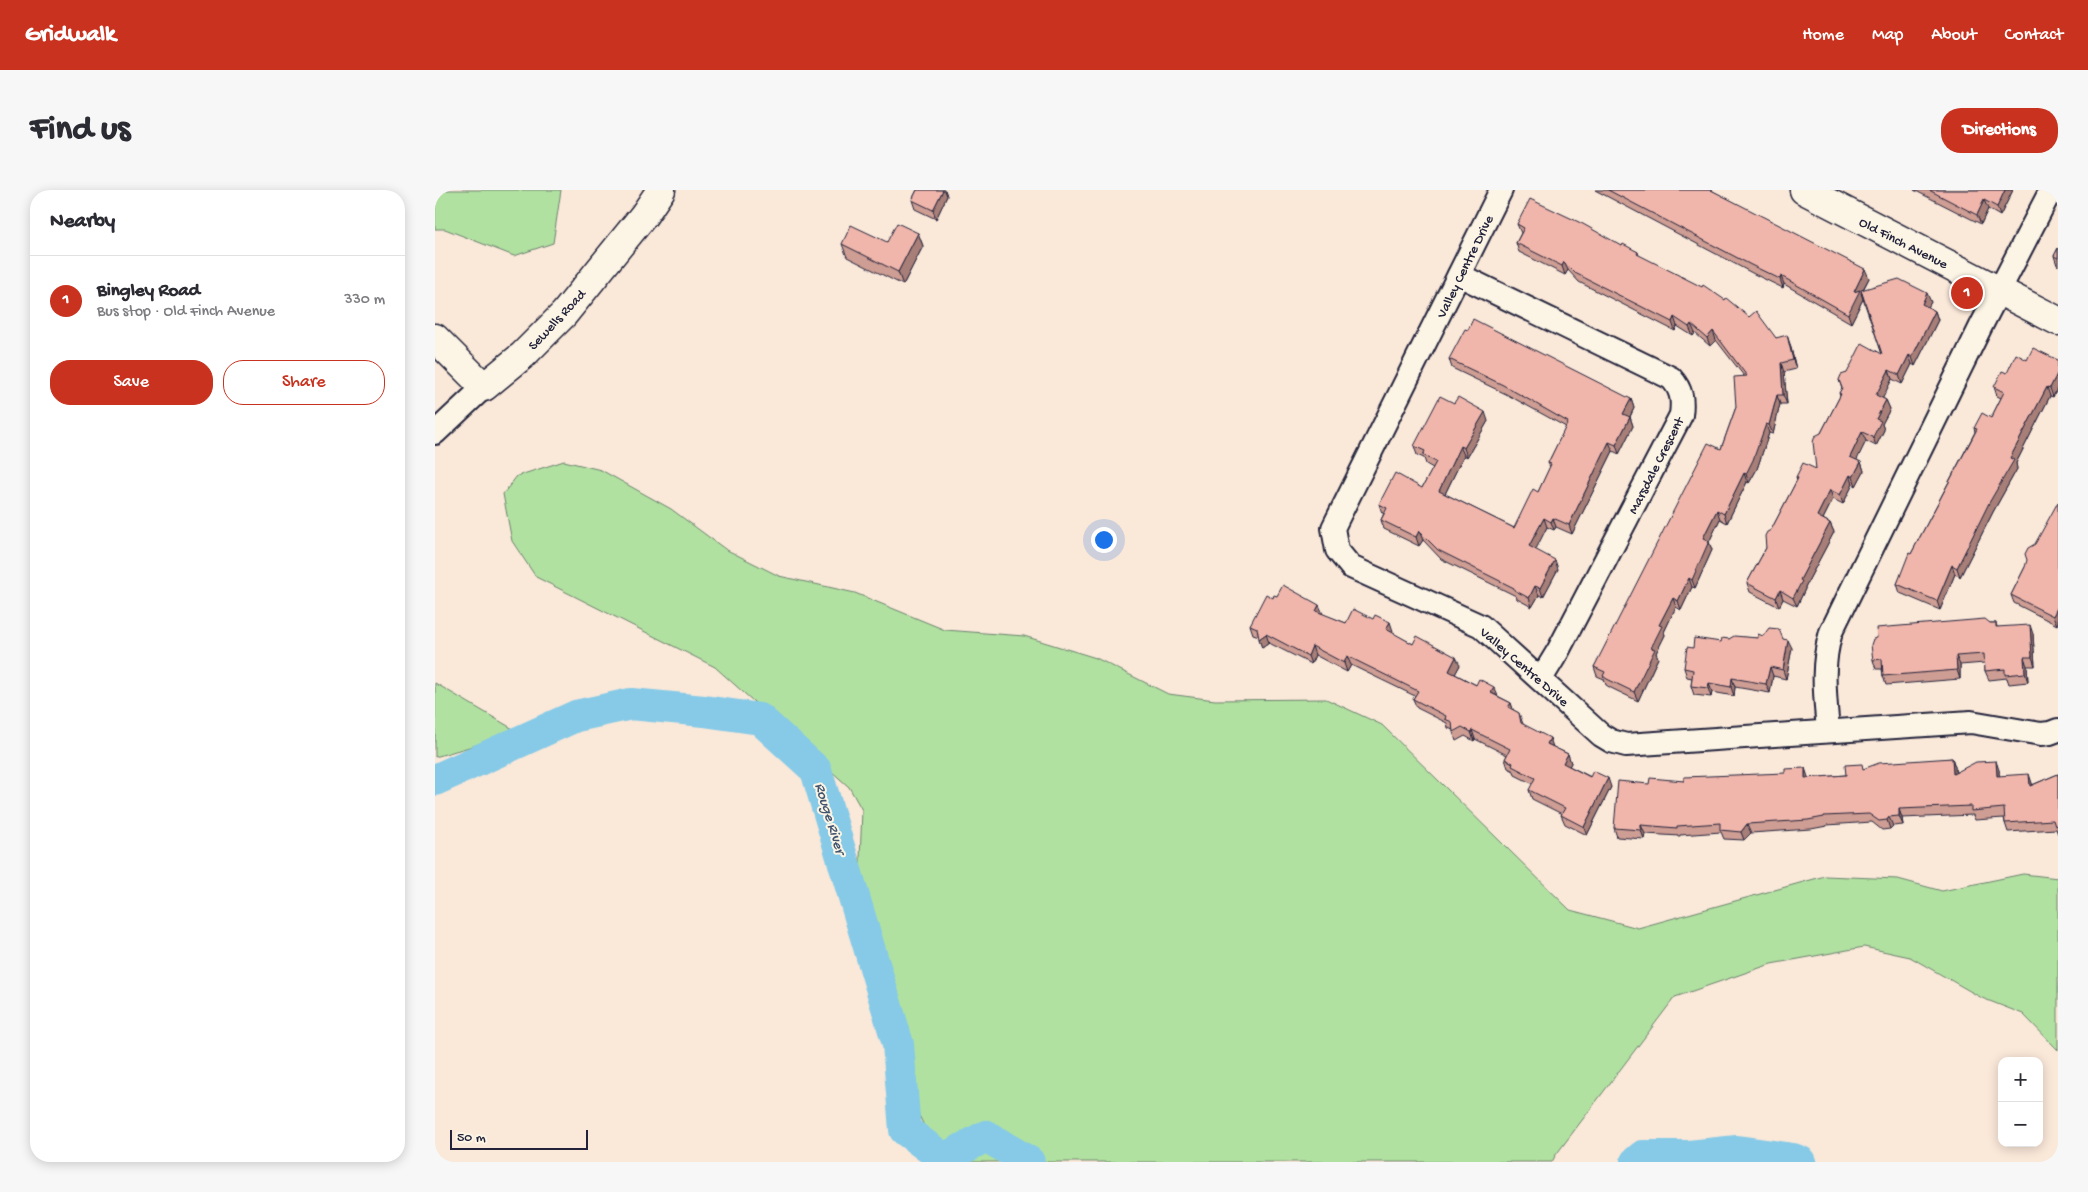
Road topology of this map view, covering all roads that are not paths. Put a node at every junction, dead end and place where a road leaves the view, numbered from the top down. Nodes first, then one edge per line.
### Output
1 (661, 190) edge
2 (1501, 190) edge
3 (1804, 190) edge
4 (2051, 190) edge
5 (1459, 275) junction
6 (2000, 291) junction
7 (2058, 321) edge
8 (435, 338) edge
9 (484, 387) junction
10 (435, 433) edge
11 (1541, 679) junction
12 (1828, 730) junction
13 (2058, 730) edge

1 - 9 street, Sewells Road
2 - 5 street, Valley Centre Drive
3 - 6 street, Old Finch Avenue
4 - 6 street
5 - 11 street, Valley Centre Drive
5 - 11 street, Marsdale Crescent
6 - 7 street, Old Finch Avenue
6 - 12 street
8 - 9 street
9 - 10 street, Sewells Road
11 - 12 street, Valley Centre Drive
12 - 13 street, Valley Centre Drive

